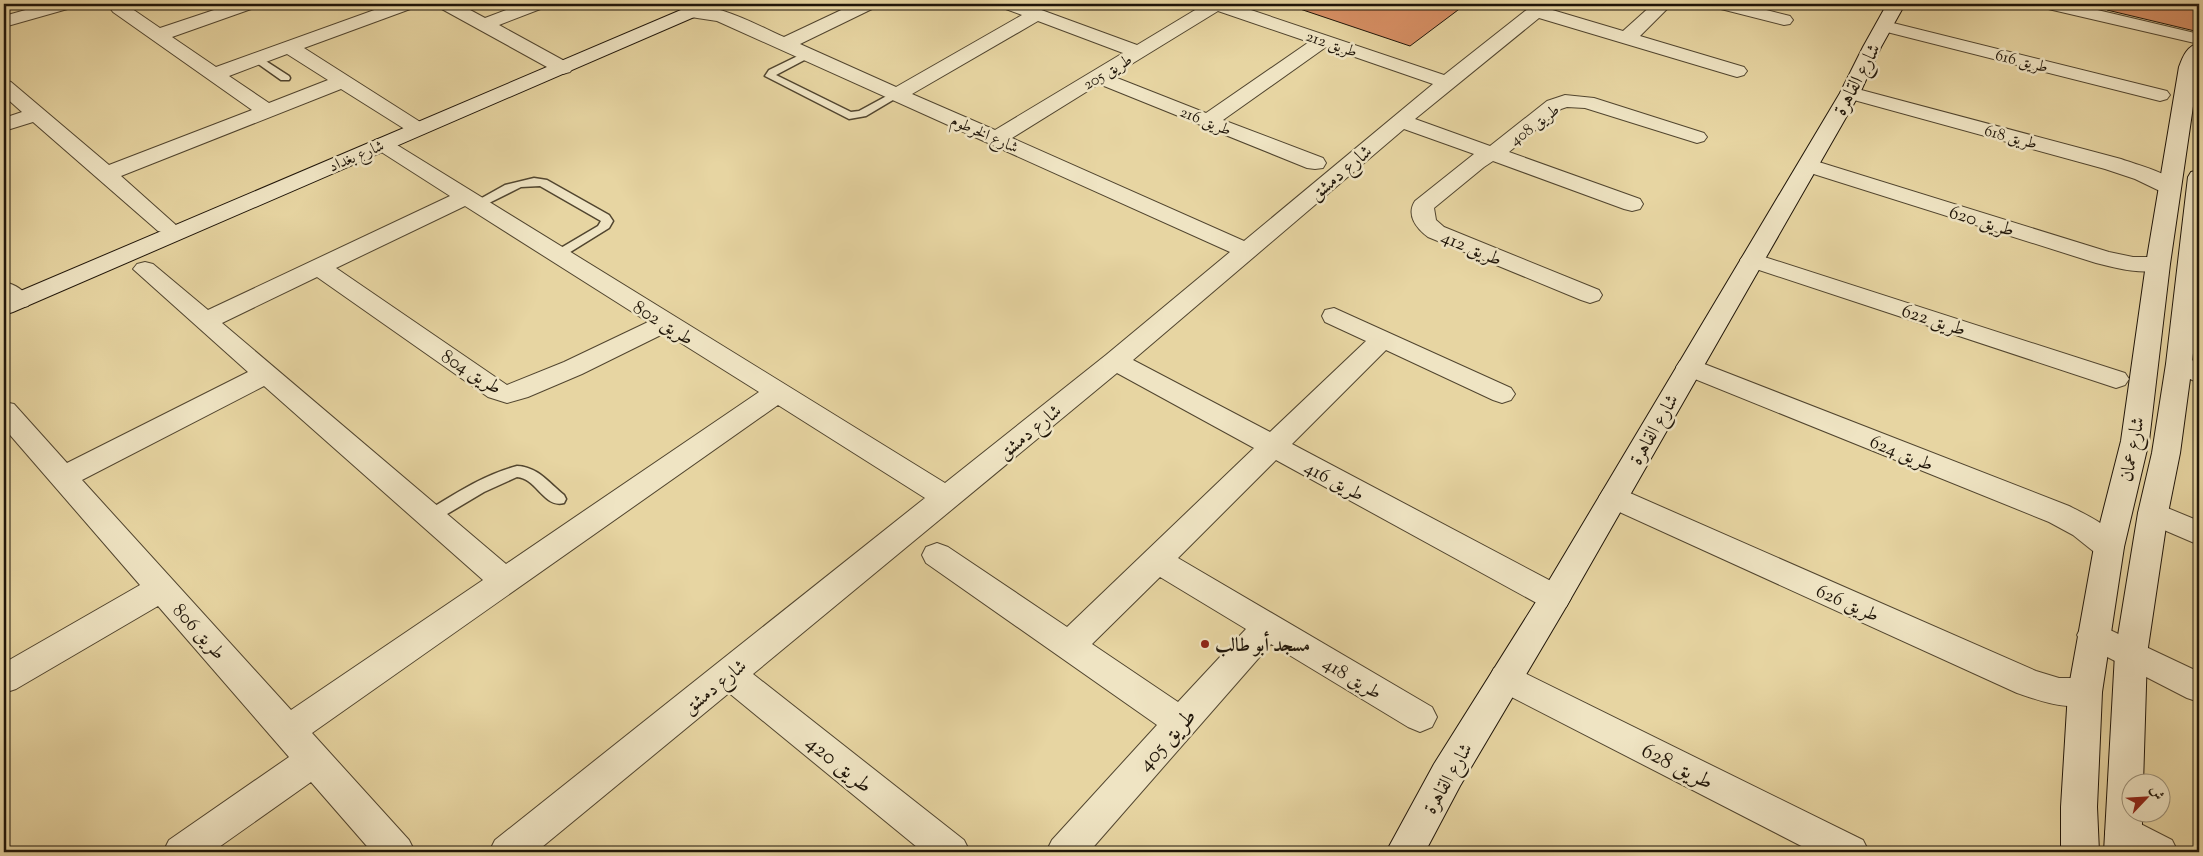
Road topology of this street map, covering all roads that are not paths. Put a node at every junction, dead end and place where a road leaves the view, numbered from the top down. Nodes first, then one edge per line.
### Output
1 (64, 4) edge
2 (248, 4) edge
3 (407, 4) edge
4 (446, 4) edge
5 (537, 4) edge
6 (868, 4) edge
7 (1009, 4) edge
8 (1217, 4) edge
9 (1663, 4) edge
10 (1723, 4) edge
11 (2050, 4) edge
12 (1535, 6) edge
13 (120, 8) dead end
14 (709, 9) edge
15 (1037, 14) junction
16 (1890, 15) edge
17 (1784, 20) dead end
18 (4, 22) edge
19 (484, 25) junction
20 (159, 35) junction
21 (1627, 38) junction
22 (2199, 39) edge
23 (1324, 40) junction
24 (785, 44) junction
25 (289, 47) junction
26 (2199, 49) edge
27 (1138, 52) junction
28 (808, 54) junction
29 (258, 58) junction
30 (563, 68) junction
31 (1737, 71) dead end
32 (215, 74) junction
33 (1097, 77) junction
34 (285, 78) dead end
35 (343, 81) junction
36 (1447, 82) junction
37 (4, 86) edge
38 (1850, 93) junction
39 (898, 94) junction
40 (2160, 95) dead end
41 (267, 111) junction
42 (36, 114) junction
43 (1402, 120) junction
44 (1208, 121) junction
45 (4, 125) edge
46 (418, 129) junction
47 (1697, 137) dead end
48 (997, 138) junction
49 (382, 144) junction
50 (1492, 153) junction
51 (1315, 163) dead end
52 (1809, 165) junction
53 (106, 174) junction
54 (2199, 177) edge
55 (2199, 184) edge
56 (2170, 187) junction
57 (471, 200) junction
58 (1632, 204) dead end
59 (166, 226) dead end
60 (2196, 230) edge
61 (1248, 251) junction
62 (559, 256) junction
63 (1752, 260) junction
64 (2158, 264) junction
65 (318, 267) junction
66 (145, 269) dead end
67 (1590, 295) dead end
68 (9, 299) edge
69 (2193, 309) edge
70 (1334, 316) dead end
71 (205, 321) junction
72 (666, 323) junction
73 (1383, 339) junction
74 (1115, 361) junction
75 (1689, 367) junction
76 (2189, 369) edge
77 (266, 374) junction
78 (2116, 379) dead end
79 (778, 392) junction
80 (1502, 394) dead end
81 (8, 423) edge
82 (1273, 447) junction
83 (63, 477) junction
84 (1614, 497) junction
85 (947, 498) junction
86 (558, 499) dead end
87 (2154, 513) junction
88 (431, 516) junction
89 (2199, 534) edge
90 (2109, 547) junction
91 (937, 555) dead end
92 (1157, 560) junction
93 (505, 581) junction
94 (162, 588) junction
95 (1554, 598) junction
96 (1268, 626) junction
97 (2093, 635) junction
98 (1069, 646) junction
99 (2131, 654) junction
100 (729, 674) junction
101 (1506, 678) junction
102 (4, 679) edge
103 (2199, 688) edge
104 (2085, 692) junction
105 (1420, 717) dead end
106 (1180, 723) junction
107 (289, 730) junction
108 (314, 760) junction
109 (2123, 842) edge
110 (182, 852) edge
111 (396, 852) edge
112 (508, 852) edge
113 (952, 852) edge
114 (1065, 852) edge
115 (1405, 852) edge
116 (1850, 852) edge
117 (2080, 852) edge
118 (2159, 852) edge

1 - 18 street
2 - 20 street
3 - 25 street
4 - 19 street
5 - 19 street
6 - 24 street
7 - 15 street
8 - 23 street, طريق 212
8 - 27 street, طريق 205
9 - 21 street
10 - 17 street
11 - 22 street
12 - 21 street
12 - 36 street, شارع دمشق
13 - 20 street
14 - 24 street, شارع الخرطوم
14 - 30 street, شارع بغداد
15 - 27 street
15 - 39 street
16 - 38 street, شارع القاهرة
16 - 40 street, طريق 616
19 - 30 street
20 - 32 street
21 - 31 street
23 - 36 street, طريق 212
23 - 44 street
24 - 28 street, شارع الخرطوم
25 - 29 street
25 - 35 street
26 - 56 street, شارع عمان
27 - 33 street, طريق 205
28 - 39 street, شارع الخرطوم
28 - 39 lane
29 - 32 street
29 - 34 lane
30 - 46 street, شارع بغداد
32 - 41 street
33 - 44 street, طريق 216
33 - 48 street, طريق 205
35 - 41 street
35 - 46 street
36 - 43 street, شارع دمشق
37 - 42 street
38 - 52 street, شارع القاهرة
38 - 56 street, طريق 618
39 - 48 street, شارع الخرطوم
41 - 53 street
42 - 45 street
42 - 53 street
43 - 50 street, طريق 408
43 - 61 street, شارع دمشق
44 - 51 street, طريق 216
46 - 49 street, شارع بغداد
47 - 50 street, طريق 408
48 - 61 street, شارع الخرطوم
49 - 57 street, طريق 802
49 - 68 street, شارع بغداد
50 - 58 street
50 - 67 street, طريق 412
52 - 63 street, شارع القاهرة
52 - 64 street, طريق 620
53 - 59 street
54 - 55 street, شارع عمان
55 - 60 street, شارع عمان
56 - 64 street, شارع عمان
57 - 62 street, طريق 802
57 - 62 lane
57 - 65 street
60 - 69 street, شارع عمان
61 - 74 street, شارع دمشق
62 - 72 street, طريق 802
63 - 75 street, شارع القاهرة
63 - 78 street, طريق 622
64 - 90 street, شارع عمان
65 - 71 street
65 - 72 street, طريق 804
66 - 71 street
69 - 76 street, شارع عمان
70 - 73 street
71 - 77 street
72 - 79 street, طريق 802
73 - 80 street
73 - 82 street
74 - 82 street, طريق 416
74 - 85 street, شارع دمشق
75 - 84 street, شارع القاهرة
75 - 90 street, طريق 624
76 - 87 street, شارع عمان
77 - 83 street
77 - 88 street
79 - 85 street, طريق 802
79 - 93 street
81 - 83 street, طريق 806
82 - 92 street
82 - 95 street, طريق 416
83 - 94 street, طريق 806
84 - 95 street, شارع القاهرة
84 - 104 street, طريق 626
85 - 100 street, شارع دمشق
86 - 88 lane
87 - 89 street
87 - 99 street, شارع عمان
88 - 93 street
90 - 97 street, شارع عمان
91 - 98 street
92 - 96 street, طريق 418
92 - 98 street
93 - 107 street
94 - 102 street
94 - 107 street, طريق 806
95 - 101 street, شارع القاهرة
96 - 105 street, طريق 418
96 - 106 street, طريق 405
97 - 99 street
97 - 104 street, شارع عمان
98 - 106 street
99 - 103 street
99 - 109 street, شارع عمان
100 - 112 street, شارع دمشق
100 - 113 street, طريق 420
101 - 115 street, شارع القاهرة
101 - 116 street, طريق 628
104 - 117 street, شارع عمان
106 - 114 street, طريق 405
107 - 108 street, طريق 806
108 - 110 street
108 - 111 street, طريق 806
109 - 118 street

